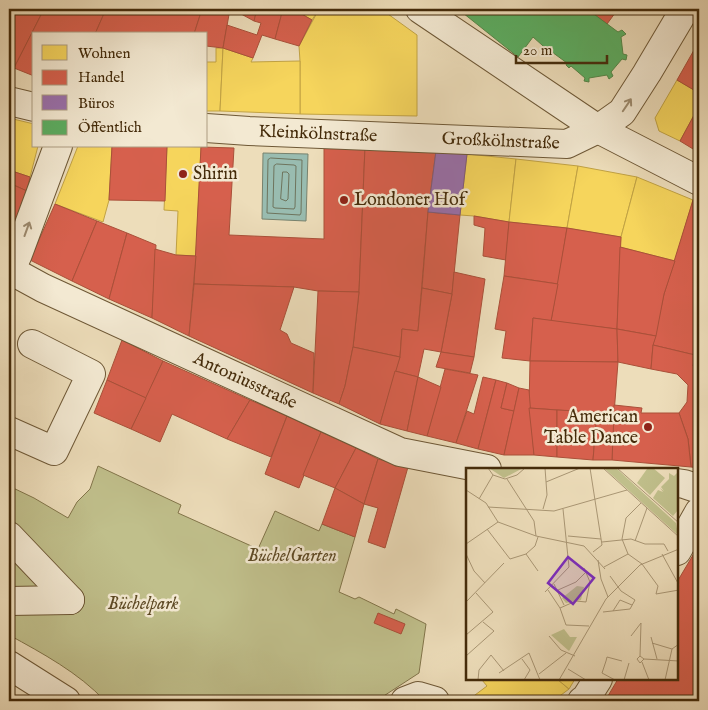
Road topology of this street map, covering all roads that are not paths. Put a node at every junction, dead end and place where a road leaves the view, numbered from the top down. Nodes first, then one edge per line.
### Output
1 (420, 9) edge
2 (685, 9) edge
3 (9, 100) edge
4 (32, 106) edge
5 (208, 128) edge
6 (598, 128) junction
7 (430, 138) joint
8 (57, 148) edge
9 (699, 181) edge
10 (10, 272) edge
11 (32, 344) dead end
12 (9, 431) edge
13 (482, 468) edge
14 (678, 483) edge
15 (699, 489) edge
16 (699, 512) edge
17 (9, 536) edge
18 (678, 549) edge
19 (9, 601) edge
20 (9, 665) edge
21 (597, 680) edge
22 (66, 701) edge
23 (405, 701) edge
24 (435, 701) edge
25 (582, 701) edge

1 - 6 street, Großkölnstraße
6 -> 2 street
3 - 4 street
5 - 7 street, Kleinkölnstraße
6 - 7 street, Großkölnstraße
6 - 9 street, Großkölnstraße
10 -> 8 street
10 - 13 street, Antoniusstraße
11 - 12 street
14 - 15 street
16 - 18 street
17 - 19 street
20 - 22 street
21 - 25 street
23 - 24 street

